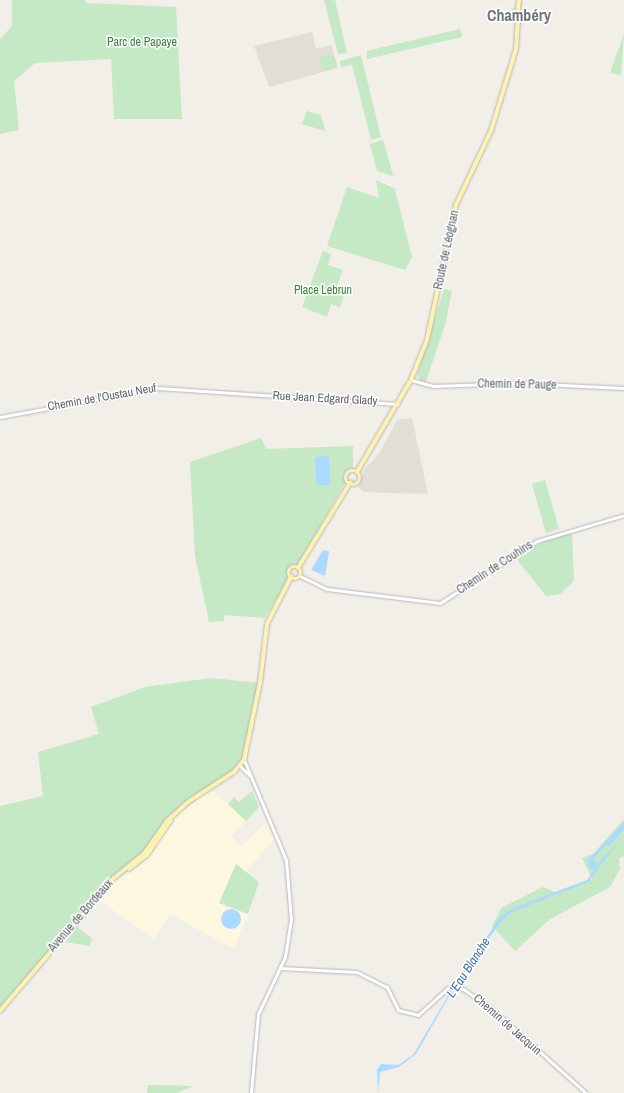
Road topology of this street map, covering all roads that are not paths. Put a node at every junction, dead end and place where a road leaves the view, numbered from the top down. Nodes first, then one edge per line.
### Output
1 (519, 0) edge
2 (518, 11) junction
3 (518, 21) junction
4 (411, 380) junction
5 (624, 388) edge
6 (252, 395) joint
7 (397, 404) junction
8 (0, 417) edge
9 (356, 472) junction
10 (350, 483) junction
11 (624, 515) edge
12 (298, 568) junction
13 (300, 576) junction
14 (291, 578) junction
15 (244, 760) junction
16 (240, 766) junction
17 (249, 775) junction
18 (187, 803) junction
19 (109, 884) junction
20 (280, 968) junction
21 (0, 1011) edge
22 (251, 1093) edge
23 (586, 1093) edge

1 - 2 main road
2 - 3 main road
2 - 3 main road
3 - 4 main road, Route de Léognan
4 - 5 street, Chemin de Pauge
4 - 7 main road, Route de Léognan
6 - 7 street, Rue Jean Edgard Glady
6 - 8 street, Chemin de l'Oustau Neuf
7 - 9 main road, Route de Léognan
9 - 10 main road
9 - 10 main road
10 - 12 main road
11 - 13 street, Chemin de Couhins
12 - 13 main road
12 - 14 main road
13 - 14 main road
14 - 15 main road
15 - 16 main road
15 - 17 street
16 - 17 street
16 - 18 main road
17 - 20 street
18 - 19 main road, Avenue de Bordeaux
18 - 19 main road, Avenue de Bordeaux
19 - 21 main road, Avenue de Bordeaux
20 - 22 street
20 - 23 street, Chemin de Jacquin

